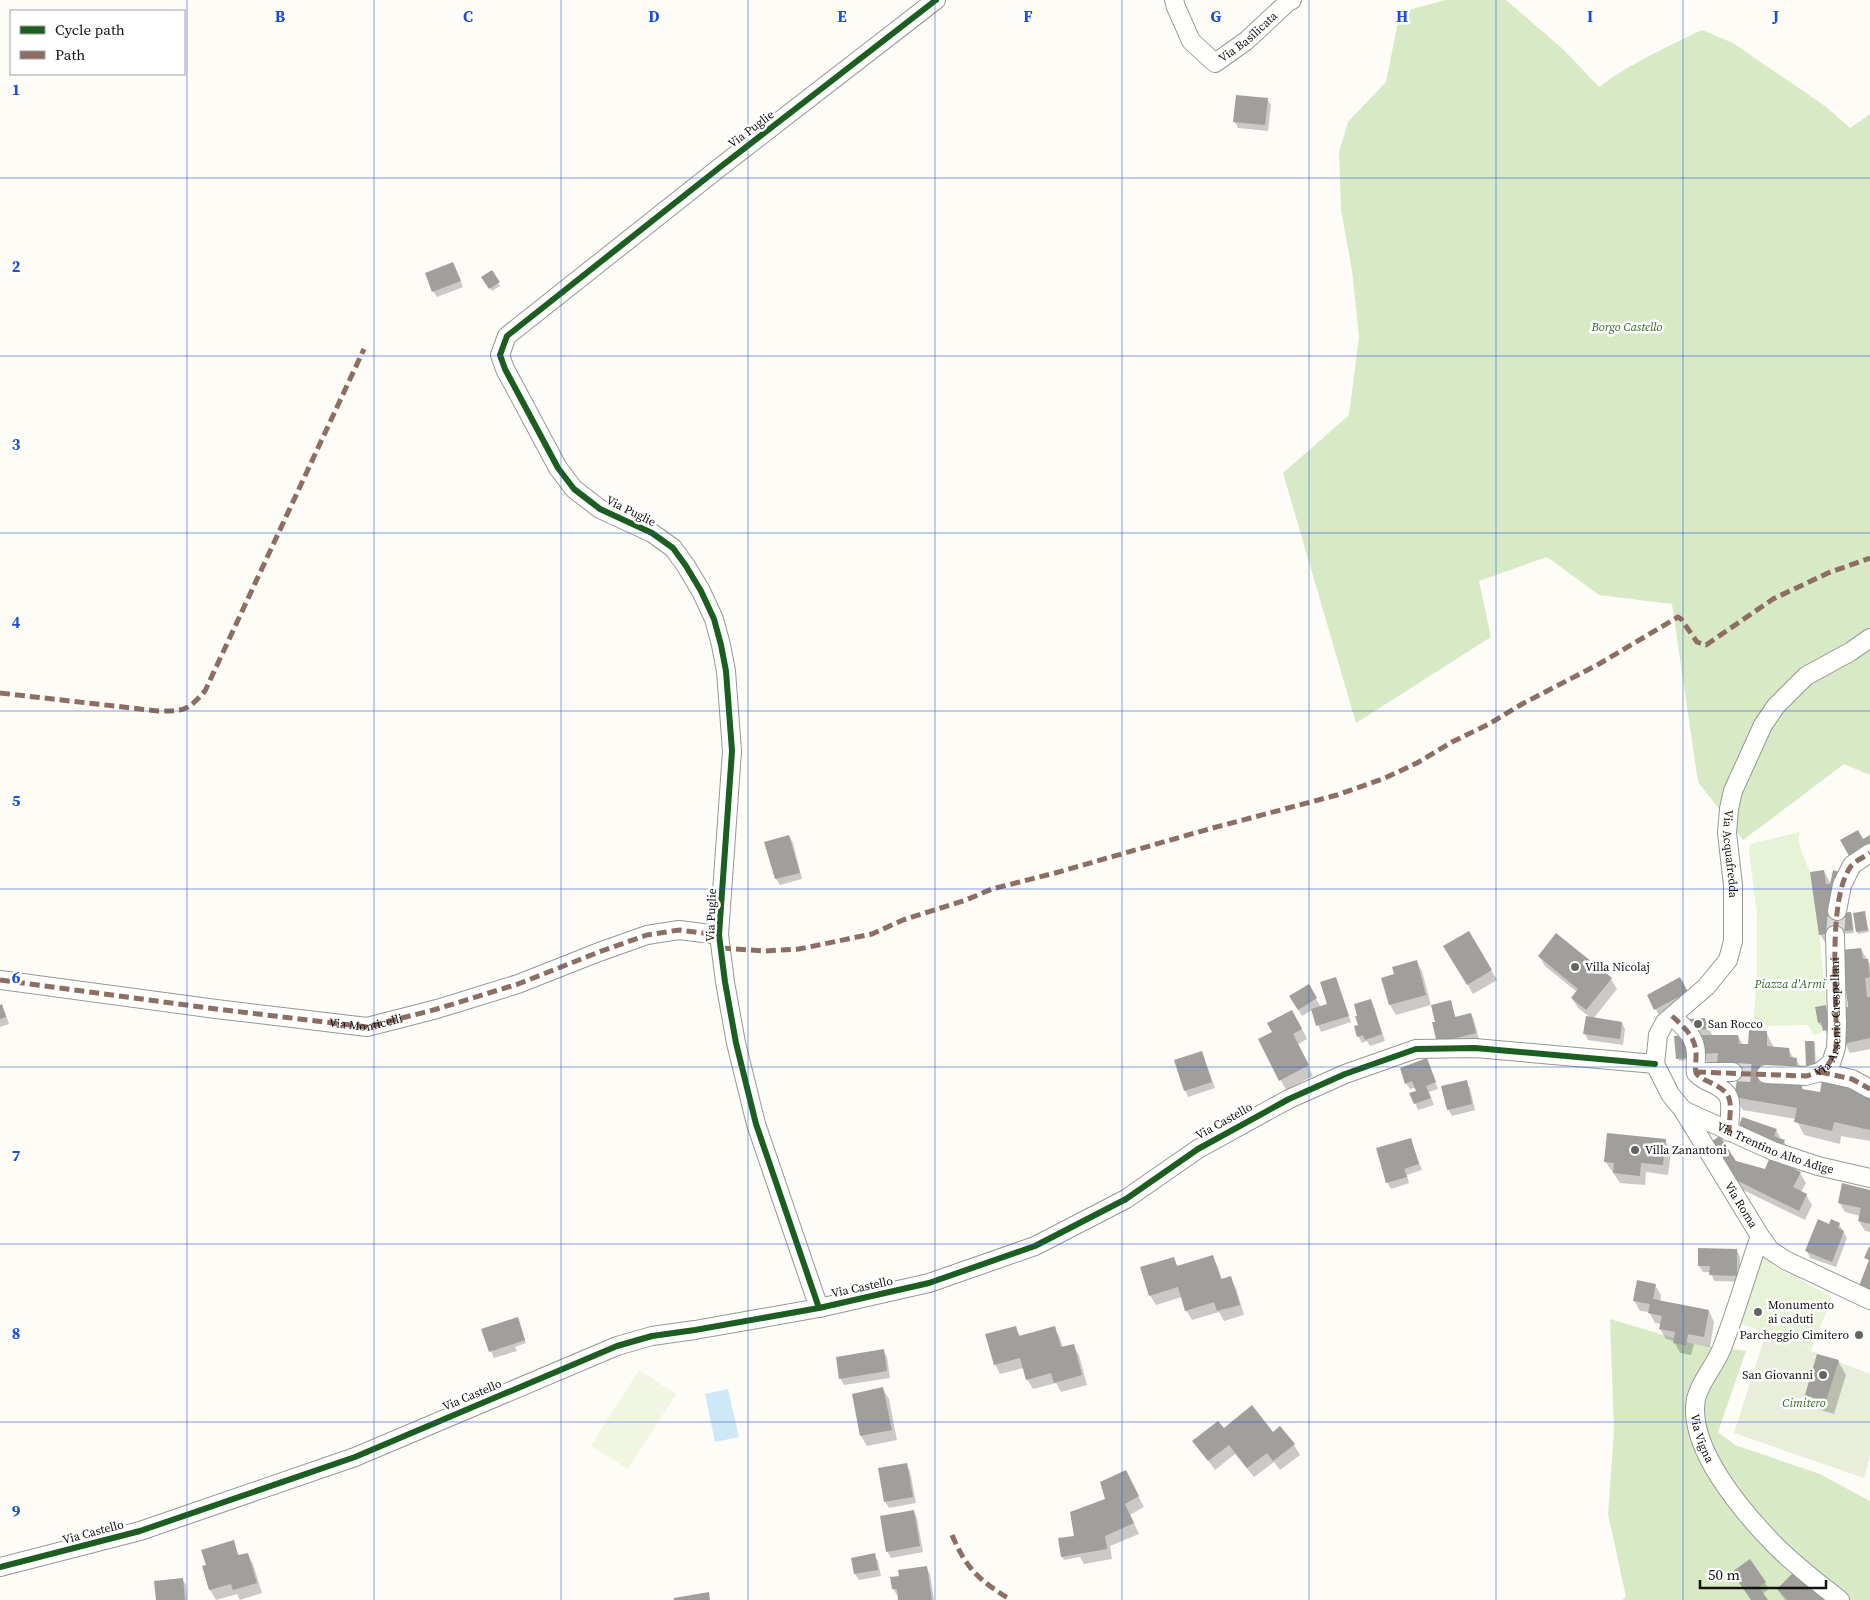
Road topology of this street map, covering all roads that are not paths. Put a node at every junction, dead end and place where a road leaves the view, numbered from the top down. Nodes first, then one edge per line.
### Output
1 (936, 0) edge
2 (1174, 0) edge
3 (1292, 0) edge
4 (1870, 638) edge
5 (1870, 853) edge
6 (1838, 911) tunnel mouth
7 (719, 935) junction
8 (1835, 935) tunnel mouth
9 (0, 980) edge
10 (1672, 1016) junction
11 (1655, 1064) junction
12 (1696, 1072) junction
13 (1734, 1072) tunnel mouth
14 (1820, 1072) junction
15 (1766, 1074) tunnel mouth
16 (1870, 1089) edge
17 (1683, 1110) junction
18 (1729, 1132) junction
19 (1870, 1178) edge
20 (1760, 1236) junction
21 (1870, 1300) edge
22 (819, 1308) junction
23 (0, 1568) edge
24 (1840, 1600) edge

1 - 7 street, Via Puglie
2 - 3 street, Via Basilicata
4 - 10 street, Via Acquafredda
5 - 6 street
7 - 9 street, Via Monticelli
7 - 22 street, Via Puglie
8 - 14 street, Via Arsenio Crespellani
10 - 11 street, Via Acquafredda
10 - 12 street
11 - 17 street, Via Roma
11 - 22 street, Via Castello
12 - 13 street
12 - 18 street
14 - 15 street, Via Arsenio Crespellani
14 - 16 street
17 - 18 street, Via Trentino Alto Adige
17 - 20 street, Via Roma
18 - 19 street, Via Trentino Alto Adige
20 - 21 street, Via Roma
20 - 24 street, Via Vigna
22 - 23 street, Via Castello

